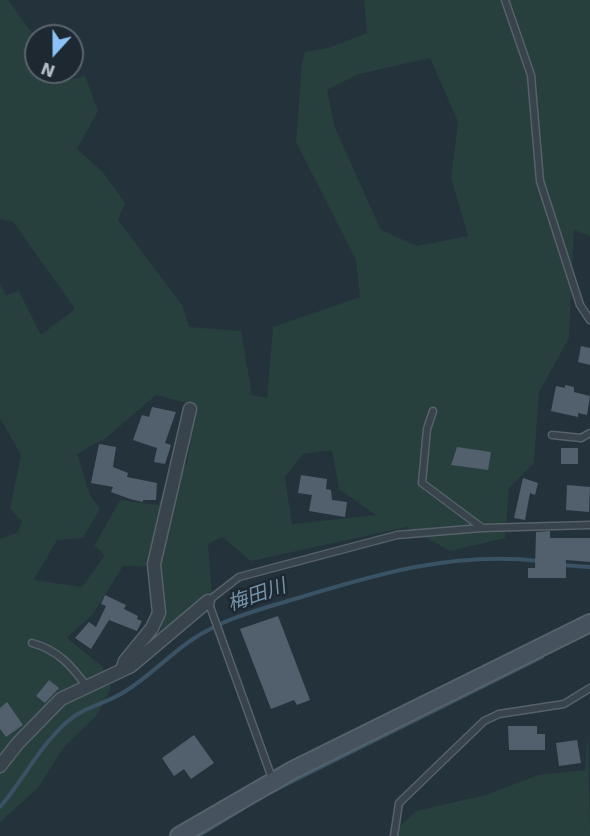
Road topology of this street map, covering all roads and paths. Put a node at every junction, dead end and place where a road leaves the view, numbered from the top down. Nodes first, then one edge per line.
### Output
1 (505, 0) edge
2 (590, 320) edge
3 (190, 409) dead end
4 (433, 411) dead end
5 (590, 433) edge
6 (552, 435) dead end
7 (590, 525) edge
8 (482, 528) junction
9 (208, 600) junction
10 (590, 623) edge
11 (32, 643) dead end
12 (122, 670) junction
13 (87, 688) junction
14 (590, 688) edge
15 (0, 766) edge
16 (273, 782) junction
17 (179, 836) edge
18 (394, 836) edge

1 - 2 lane
3 - 12 street
4 - 8 lane
5 - 6 lane
7 - 8 lane
8 - 9 lane
9 - 12 street
9 - 16 lane
10 - 16 street
11 - 13 lane
12 - 13 street
13 - 15 street
14 - 18 lane
16 - 17 street

